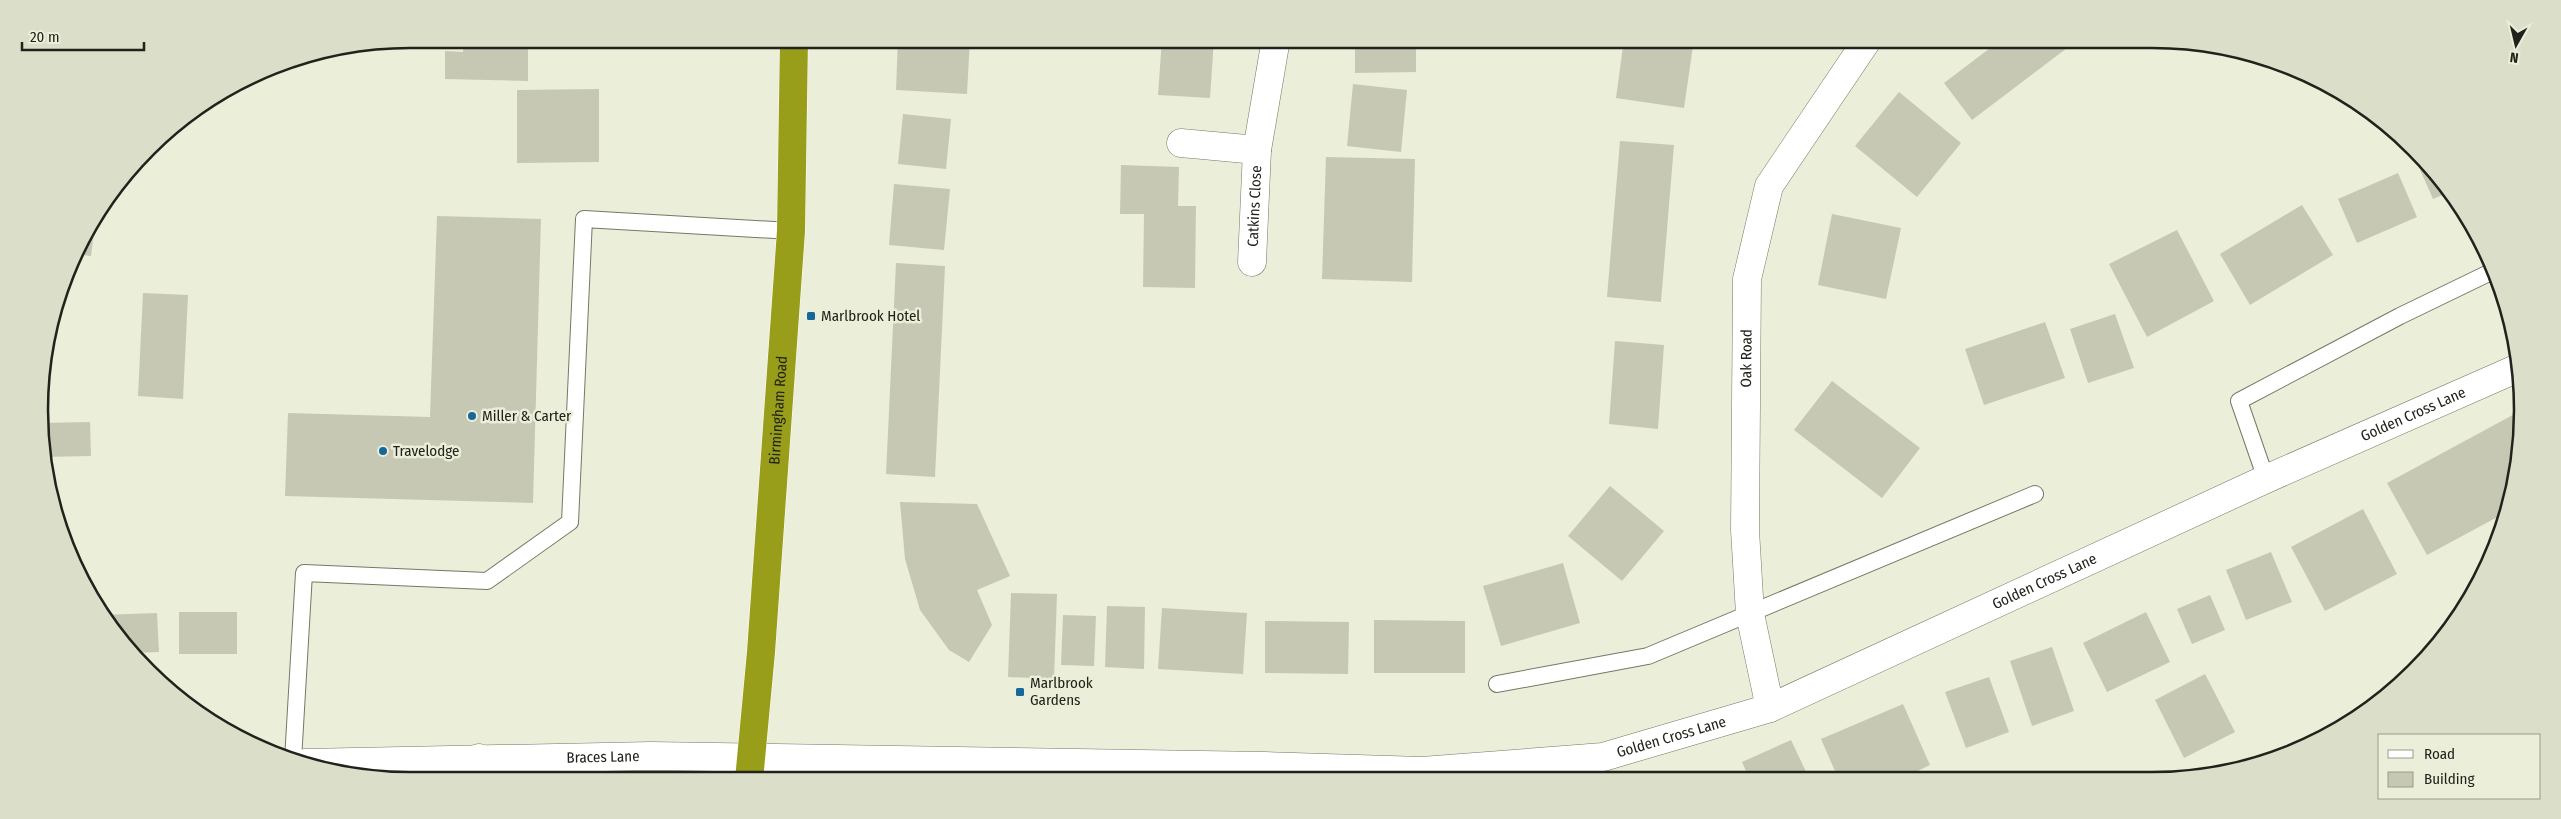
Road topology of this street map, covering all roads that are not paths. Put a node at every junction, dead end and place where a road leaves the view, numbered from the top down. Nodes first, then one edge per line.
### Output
1 (794, 48) edge
2 (1274, 48) edge
3 (1862, 48) edge
4 (1181, 143) dead end
5 (1257, 150) junction
6 (791, 231) junction
7 (1252, 262) dead end
8 (2487, 274) edge
9 (2511, 371) edge
10 (2266, 480) junction
11 (2035, 494) dead end
12 (1750, 614) junction
13 (1497, 684) dead end
14 (1770, 708) junction
15 (293, 752) edge
16 (338, 765) edge
17 (484, 769) edge
18 (750, 769) edge
19 (433, 770) edge
20 (1265, 772) edge

1 - 6 highway, Birmingham Road
2 - 5 main road, Catkins Close
3 - 12 main road, Oak Road
4 - 5 main road, Catkins Close
5 - 7 main road, Catkins Close
6 - 15 lane
6 - 18 highway, Birmingham Road
8 - 10 lane
9 - 10 main road, Golden Cross Lane
10 - 14 main road, Golden Cross Lane
11 - 12 lane
12 - 13 lane
12 - 14 main road, Oak Road
14 - 20 main road, Golden Cross Lane
16 - 19 main road, Braces Lane
17 - 18 main road, Braces Lane
17 - 19 main road, Braces Lane
18 - 20 main road, Golden Cross Lane

